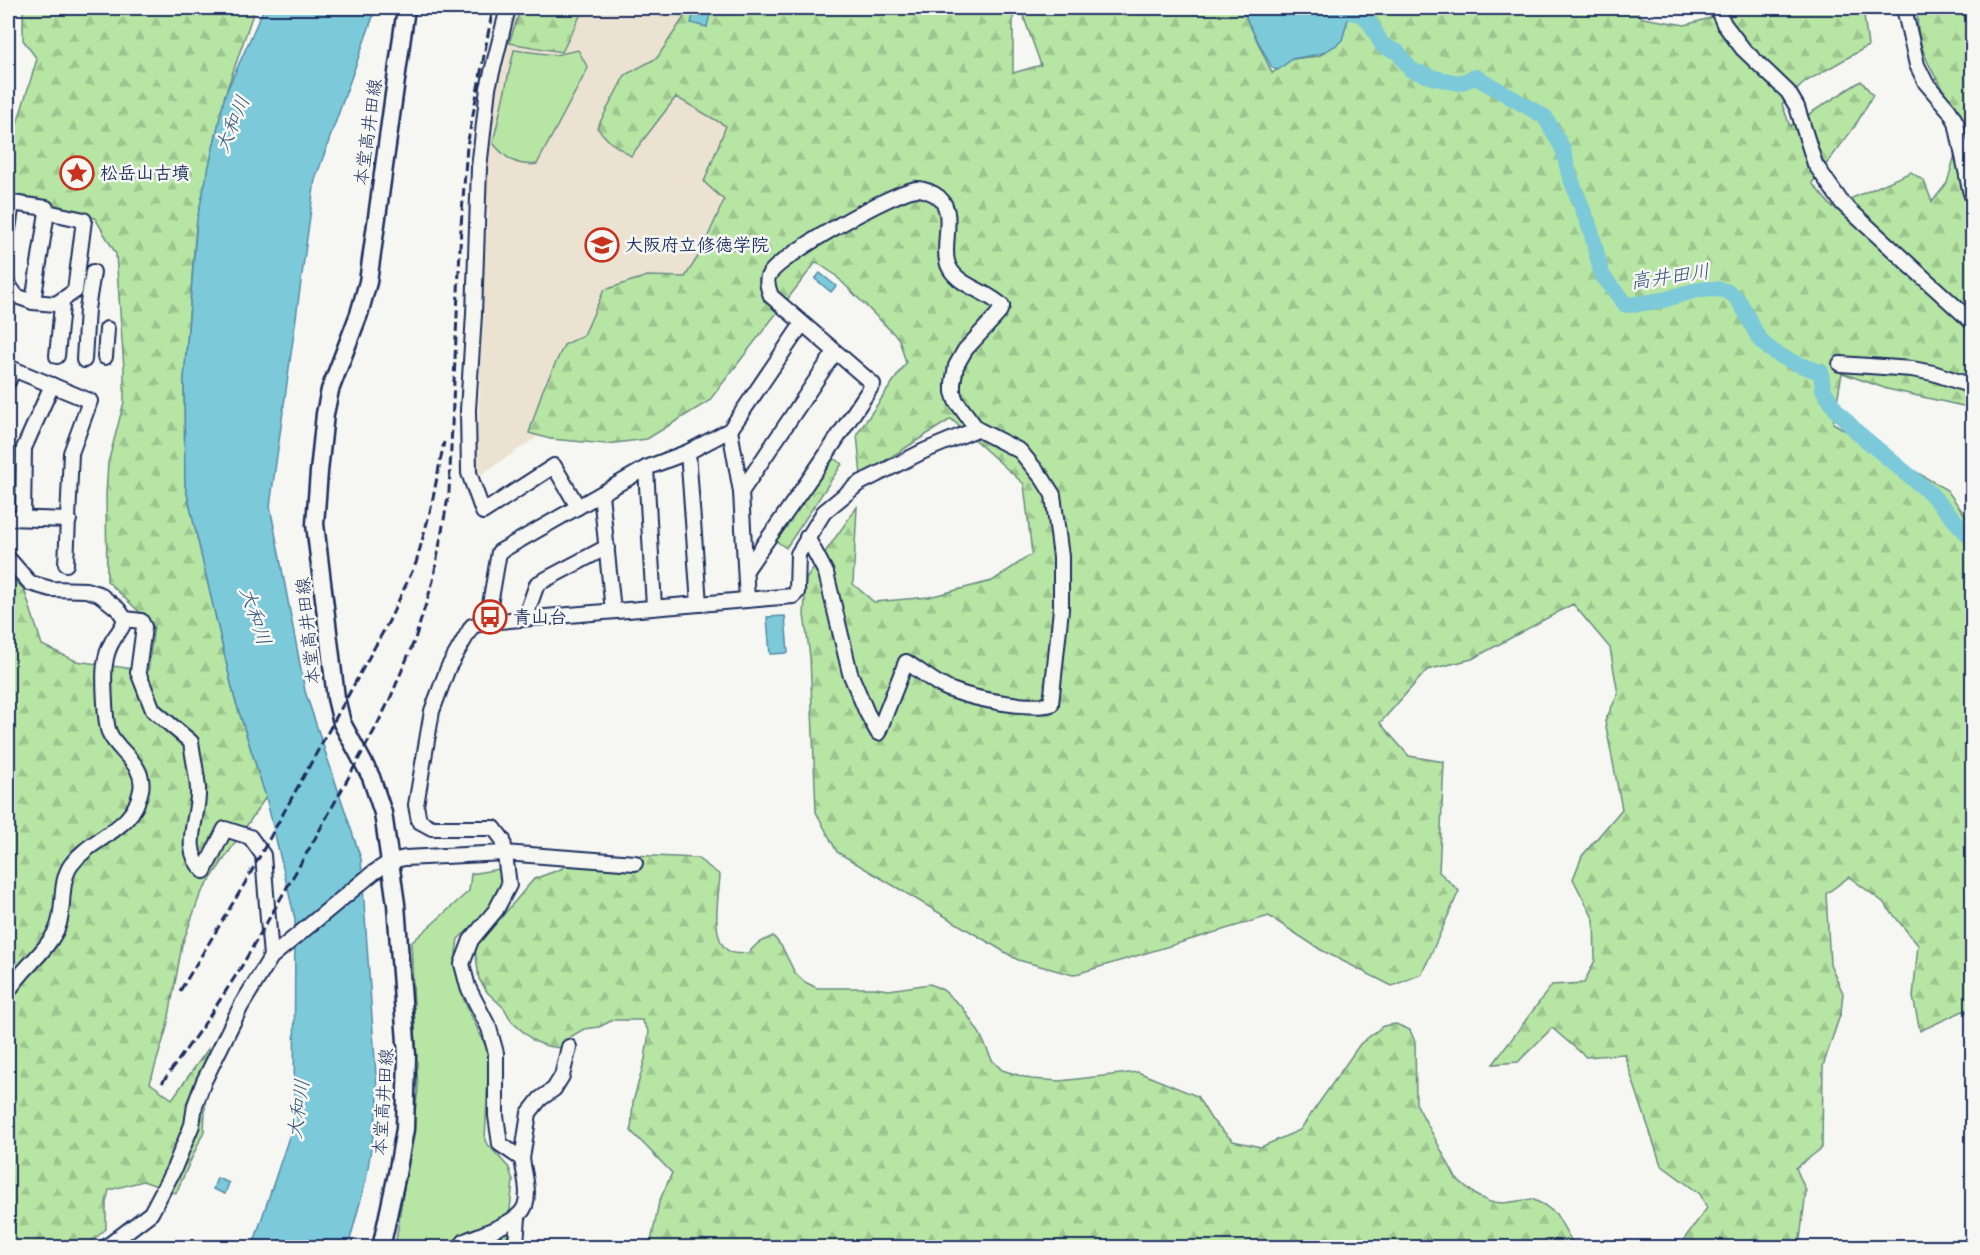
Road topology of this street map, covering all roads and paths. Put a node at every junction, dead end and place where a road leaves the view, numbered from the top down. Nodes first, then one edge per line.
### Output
1 (406, 8) edge
2 (508, 8) edge
3 (1717, 8) edge
4 (1904, 8) edge
5 (1972, 196) edge
6 (47, 212) junction
7 (8, 229) edge
8 (93, 272) dead end
9 (8, 284) edge
10 (33, 302) junction
11 (59, 305) junction
12 (87, 309) junction
13 (1972, 322) edge
14 (802, 324) junction
15 (85, 335) junction
16 (835, 352) junction
17 (57, 356) dead end
18 (105, 357) dead end
19 (84, 360) dead end
20 (1840, 364) dead end
21 (8, 382) edge
22 (52, 386) junction
23 (1972, 386) edge
24 (976, 429) junction
25 (730, 430) junction
26 (688, 452) junction
27 (646, 468) junction
28 (741, 492) junction
29 (601, 494) junction
30 (578, 507) junction
31 (8, 518) edge
32 (23, 518) junction
33 (69, 520) junction
34 (807, 537) junction
35 (608, 547) junction
36 (8, 558) edge
37 (66, 564) dead end
38 (746, 570) junction
39 (747, 600) junction
40 (699, 604) junction
41 (654, 608) junction
42 (614, 611) junction
43 (525, 618) junction
44 (125, 619) junction
45 (487, 622) junction
46 (504, 854) junction
47 (391, 861) junction
48 (635, 863) dead end
49 (274, 955) junction
50 (8, 992) edge
51 (569, 1047) dead end
52 (522, 1159) junction
53 (518, 1217) junction
54 (105, 1248) edge
55 (381, 1248) edge
56 (459, 1248) edge
57 (514, 1248) edge

1 - 47 main road, 本堂高井田線
2 - 30 street
3 - 13 street
4 - 5 street
6 - 7 street
6 - 10 street
6 - 11 street
8 - 12 street
9 - 10 street
10 - 11 street
11 - 12 street
11 - 17 street
12 - 15 street
14 - 16 street
14 - 24 street
14 - 25 street
15 - 18 street
15 - 19 street
16 - 28 street
16 - 38 street
20 - 23 street
21 - 22 street
22 - 32 street
22 - 33 street
24 - 34 street
24 - 34 street
25 - 26 street
25 - 28 street
26 - 27 street
26 - 40 street
27 - 29 street
27 - 41 street
28 - 38 street
29 - 30 street
29 - 35 street
30 - 45 street
31 - 32 street
32 - 33 street
33 - 37 street
34 - 39 street
35 - 42 street
35 - 43 street
36 - 44 street
38 - 39 street
39 - 40 street
40 - 41 street
41 - 42 street
42 - 43 street
43 - 45 street
44 - 49 street
44 - 50 street
45 - 46 street
46 - 47 street
46 - 48 street
46 - 52 street
47 - 49 street
47 - 55 main road, 本堂高井田線
49 - 54 street
51 - 52 street
52 - 53 street
53 - 56 street
53 - 57 street

